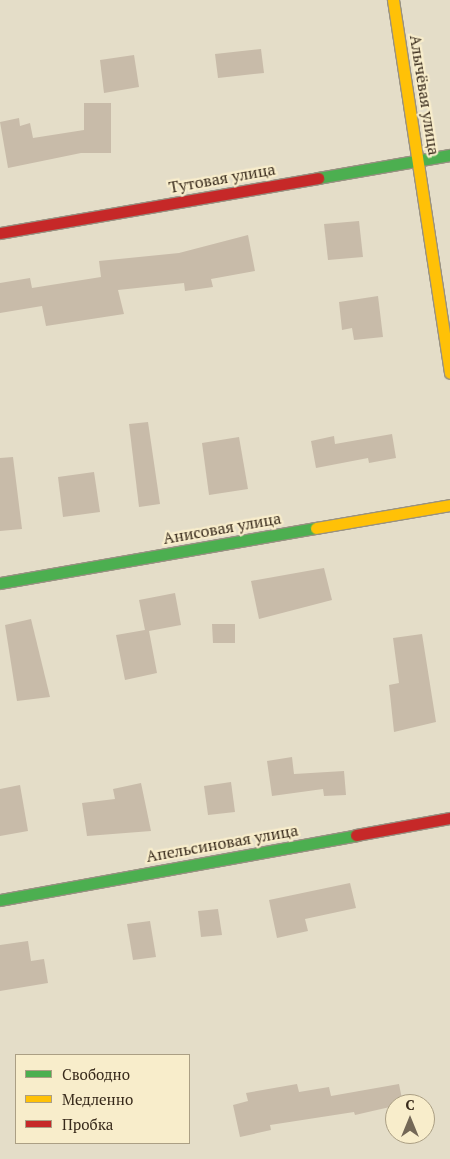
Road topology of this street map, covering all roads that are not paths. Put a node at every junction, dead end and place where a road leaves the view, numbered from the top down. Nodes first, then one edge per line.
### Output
1 (393, 0) edge
2 (450, 155) edge
3 (418, 161) junction
4 (0, 233) edge
5 (450, 373) edge
6 (450, 505) edge
7 (0, 583) edge
8 (450, 818) edge
9 (0, 900) edge

1 - 3 street, Алычёвая улица
2 - 3 street, Тутовая улица
3 - 4 street, Тутовая улица
3 - 5 street, Алычёвая улица
6 - 7 street, Анисовая улица
8 - 9 street, Апельсиновая улица

